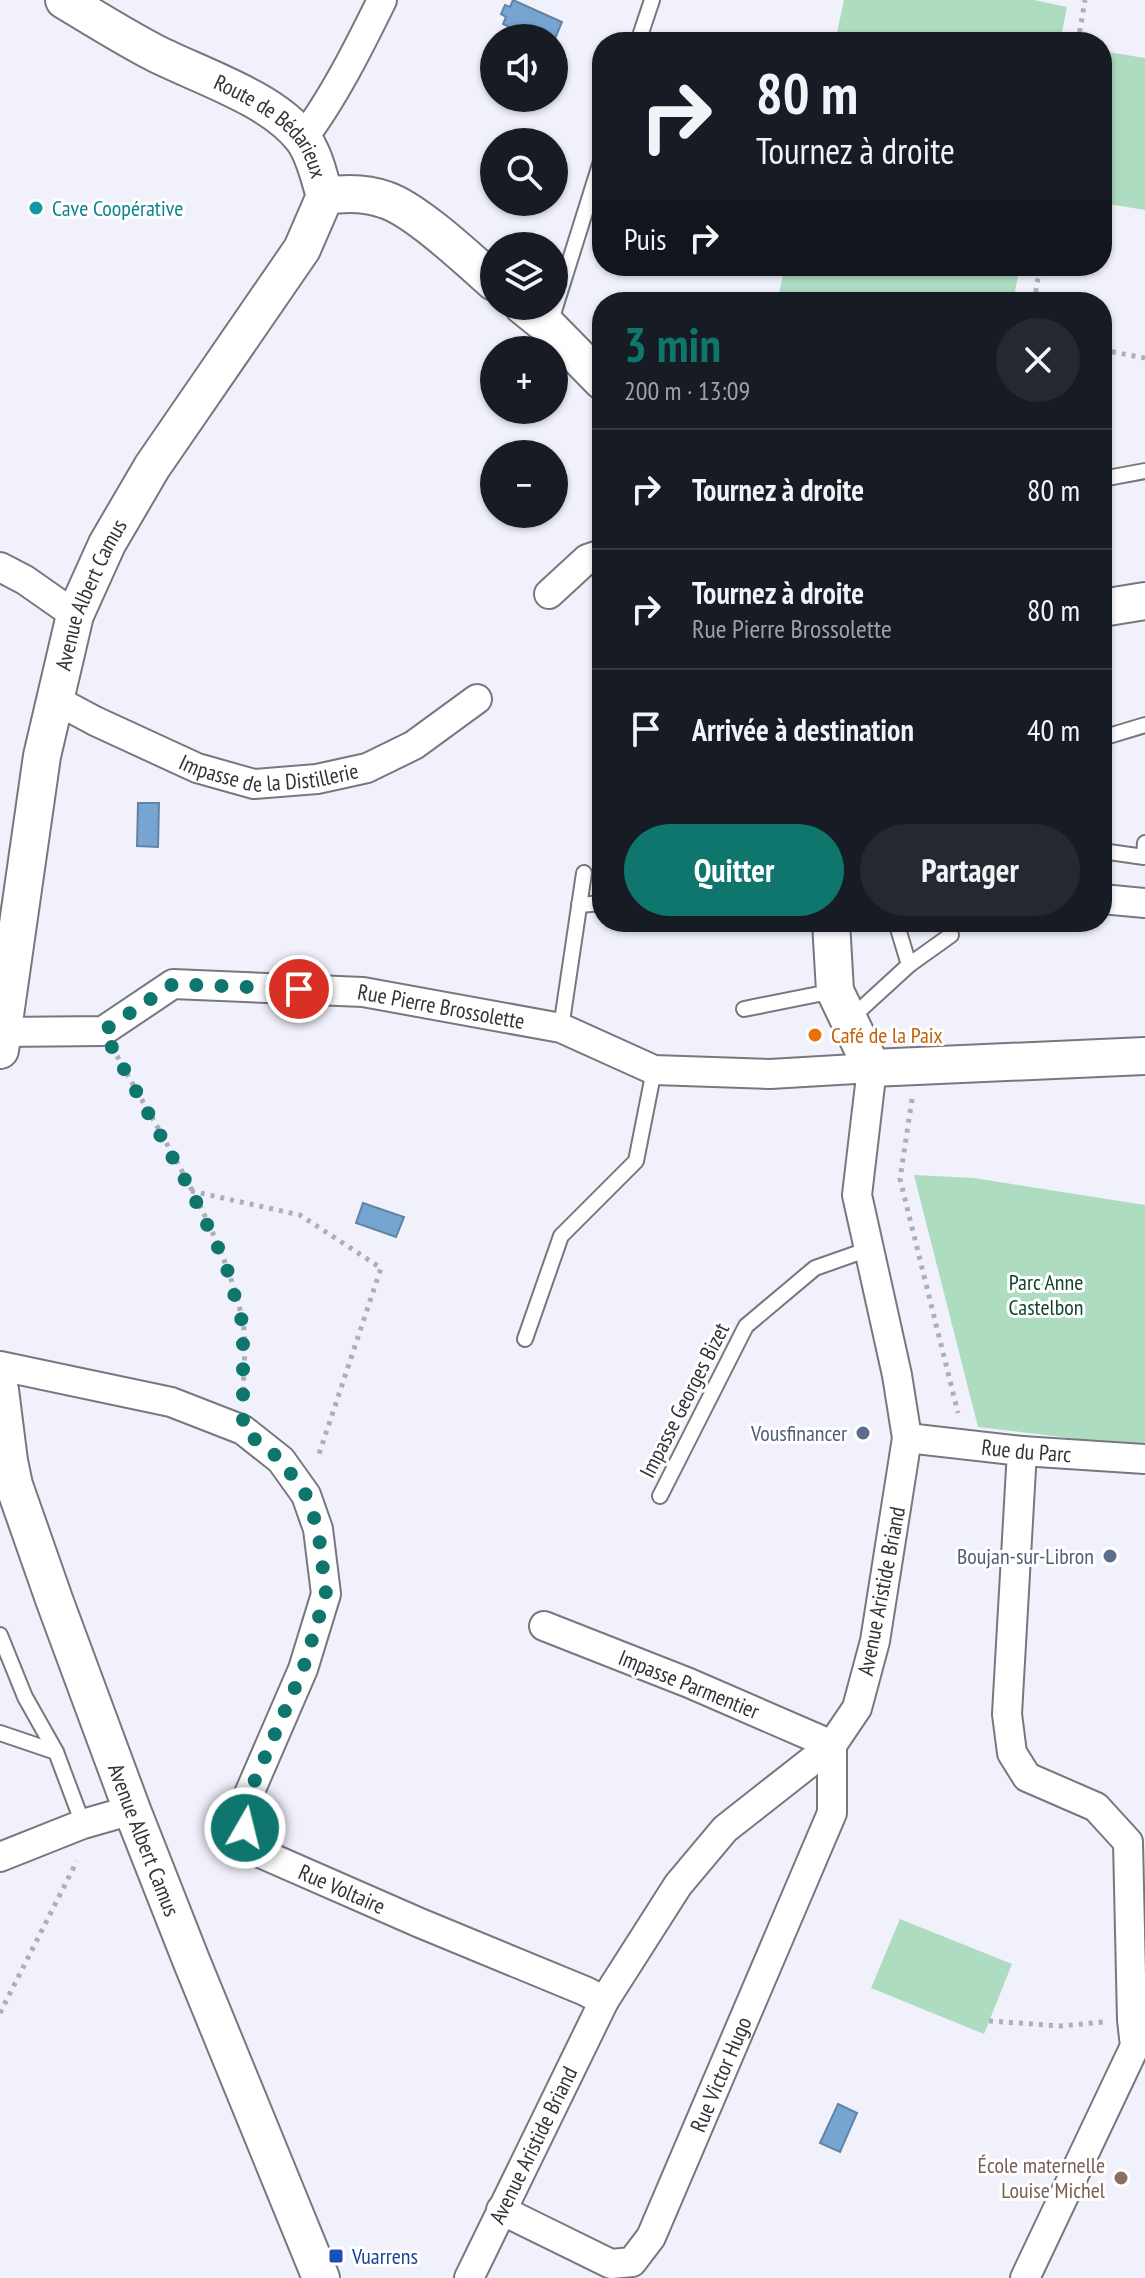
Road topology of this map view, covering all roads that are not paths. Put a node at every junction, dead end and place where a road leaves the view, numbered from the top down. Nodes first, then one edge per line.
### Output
1 (64, 0) edge
2 (382, 0) edge
3 (652, 0) edge
4 (641, 32) edge
5 (303, 138) junction
6 (592, 182) edge
7 (325, 196) junction
8 (568, 239) edge
9 (480, 270) edge
10 (540, 320) edge
11 (592, 371) edge
12 (1145, 471) edge
13 (1112, 477) edge
14 (592, 557) edge
15 (0, 567) edge
16 (549, 594) dead end
17 (1145, 601) edge
18 (1112, 606) edge
19 (75, 615) junction
20 (54, 699) junction
21 (477, 699) dead end
22 (1145, 725) edge
23 (1112, 735) edge
24 (1145, 843) edge
25 (1112, 852) edge
26 (584, 873) dead end
27 (1112, 900) edge
28 (1145, 903) edge
29 (592, 904) edge
30 (579, 905) junction
31 (832, 932) edge
32 (899, 932) edge
33 (951, 935) dead end
34 (909, 965) junction
35 (842, 1006) junction
36 (744, 1009) dead end
37 (561, 1028) junction
38 (1, 1041) edge
39 (1145, 1056) edge
40 (872, 1068) junction
41 (654, 1070) junction
42 (869, 1249) junction
43 (525, 1339) dead end
44 (0, 1366) edge
45 (0, 1390) edge
46 (907, 1438) junction
47 (1022, 1451) junction
48 (1145, 1459) edge
49 (660, 1496) dead end
50 (544, 1626) dead end
51 (0, 1635) edge
52 (0, 1733) edge
53 (832, 1745) junction
54 (56, 1752) junction
55 (105, 1818) junction
56 (0, 1857) edge
57 (1137, 1892) edge
58 (604, 2001) junction
59 (501, 2210) junction
60 (321, 2278) edge
61 (469, 2278) edge
62 (1025, 2278) edge

1 - 5 street, Route de Bédarieux
2 - 5 street
3 - 4 lane
5 - 7 street, Route de Bédarieux
6 - 8 lane
7 - 9 street, Route de Bédarieux
7 - 19 street, Avenue Albert Camus
10 - 11 street
12 - 13 lane
14 - 16 street
15 - 19 street
17 - 18 street
19 - 20 street, Avenue Albert Camus
20 - 21 street, Impasse de la Distillerie
20 - 38 street, Avenue Albert Camus
22 - 23 lane
24 - 25 lane
26 - 30 lane
27 - 28 street
29 - 30 lane
30 - 37 lane
31 - 35 street
32 - 34 lane
33 - 34 lane
34 - 35 lane
35 - 36 lane
35 - 40 street
37 - 38 street, Rue Pierre Brossolette
37 - 41 street, Rue Pierre Brossolette
39 - 40 street
40 - 41 street, Rue Pierre Brossolette
40 - 42 street, Avenue Aristide Briand
41 - 43 lane
42 - 46 street, Avenue Aristide Briand
42 - 49 lane, Impasse Georges Bizet
44 - 58 street, Rue Voltaire
45 - 55 street, Avenue Albert Camus
46 - 47 street, Rue du Parc
46 - 53 street, Avenue Aristide Briand
47 - 48 street, Rue du Parc
47 - 57 street
50 - 53 street, Impasse Parmentier
51 - 54 lane
52 - 54 lane
53 - 58 street, Avenue Aristide Briand
53 - 59 street, Rue Victor Hugo
54 - 55 lane
55 - 56 street
55 - 60 street, Avenue Albert Camus
57 - 62 street
58 - 59 street, Avenue Aristide Briand
59 - 61 street, Avenue Aristide Briand

